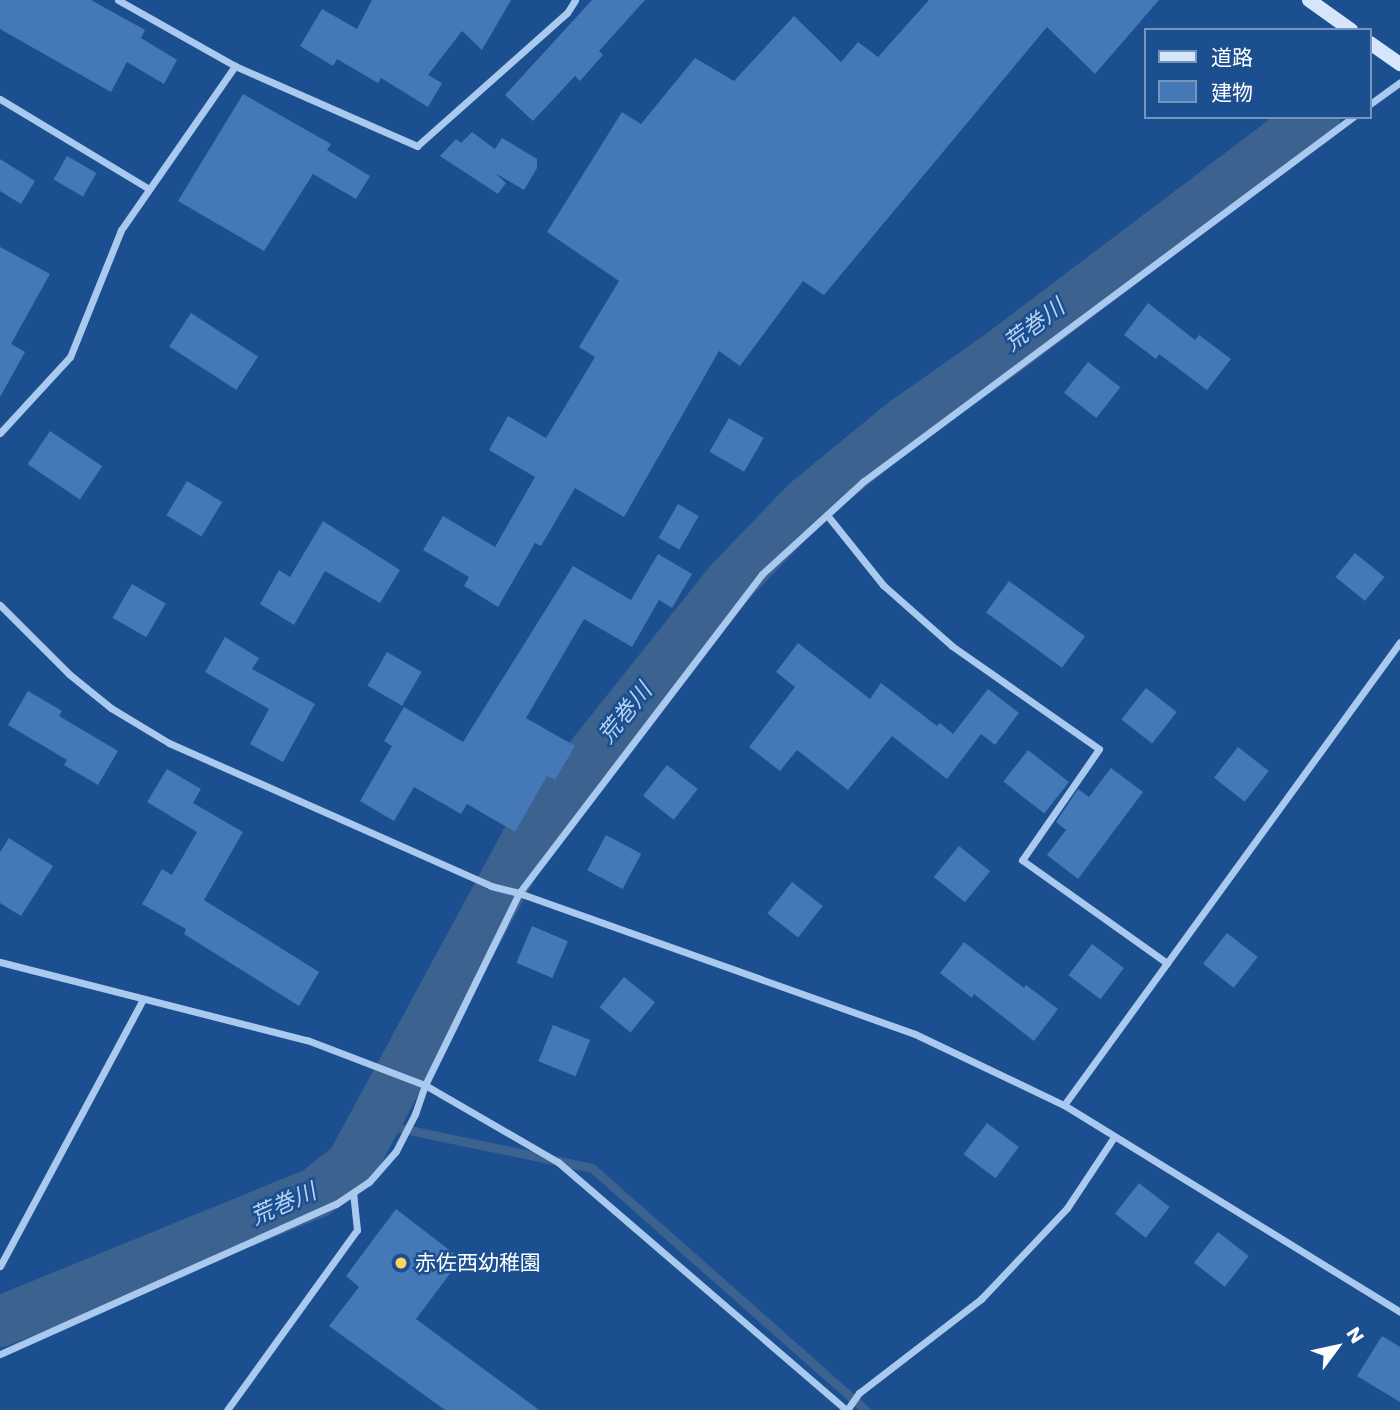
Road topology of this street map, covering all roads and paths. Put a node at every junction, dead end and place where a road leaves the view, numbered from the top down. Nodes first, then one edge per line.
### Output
1 (118, 0) edge
2 (575, 0) edge
3 (1309, 0) edge
4 (1348, 28) edge
5 (1372, 44) edge
6 (1400, 64) edge
7 (235, 66) junction
8 (1400, 82) edge
9 (0, 99) edge
10 (1372, 103) edge
11 (1350, 119) edge
12 (149, 189) junction
13 (0, 433) edge
14 (827, 515) junction
15 (0, 605) edge
16 (1400, 642) edge
17 (519, 893) junction
18 (0, 961) edge
19 (1167, 963) junction
20 (143, 999) junction
21 (425, 1085) junction
22 (1064, 1105) junction
23 (1114, 1137) junction
24 (352, 1193) junction
25 (0, 1266) edge
26 (1400, 1311) edge
27 (0, 1354) edge
28 (227, 1410) edge
29 (847, 1410) edge

1 - 7 street
2 - 7 street
3 - 4 street
5 - 6 street
7 - 12 street
8 - 10 street
9 - 12 street
11 - 14 street
12 - 13 street
14 - 17 street
14 - 19 street
15 - 17 street
16 - 19 street
17 - 21 street
17 - 22 street
18 - 20 street
19 - 22 street
20 - 21 street
20 - 25 street
21 - 24 street
21 - 29 street
22 - 23 street
23 - 26 street
23 - 29 street
24 - 27 street
24 - 28 street

